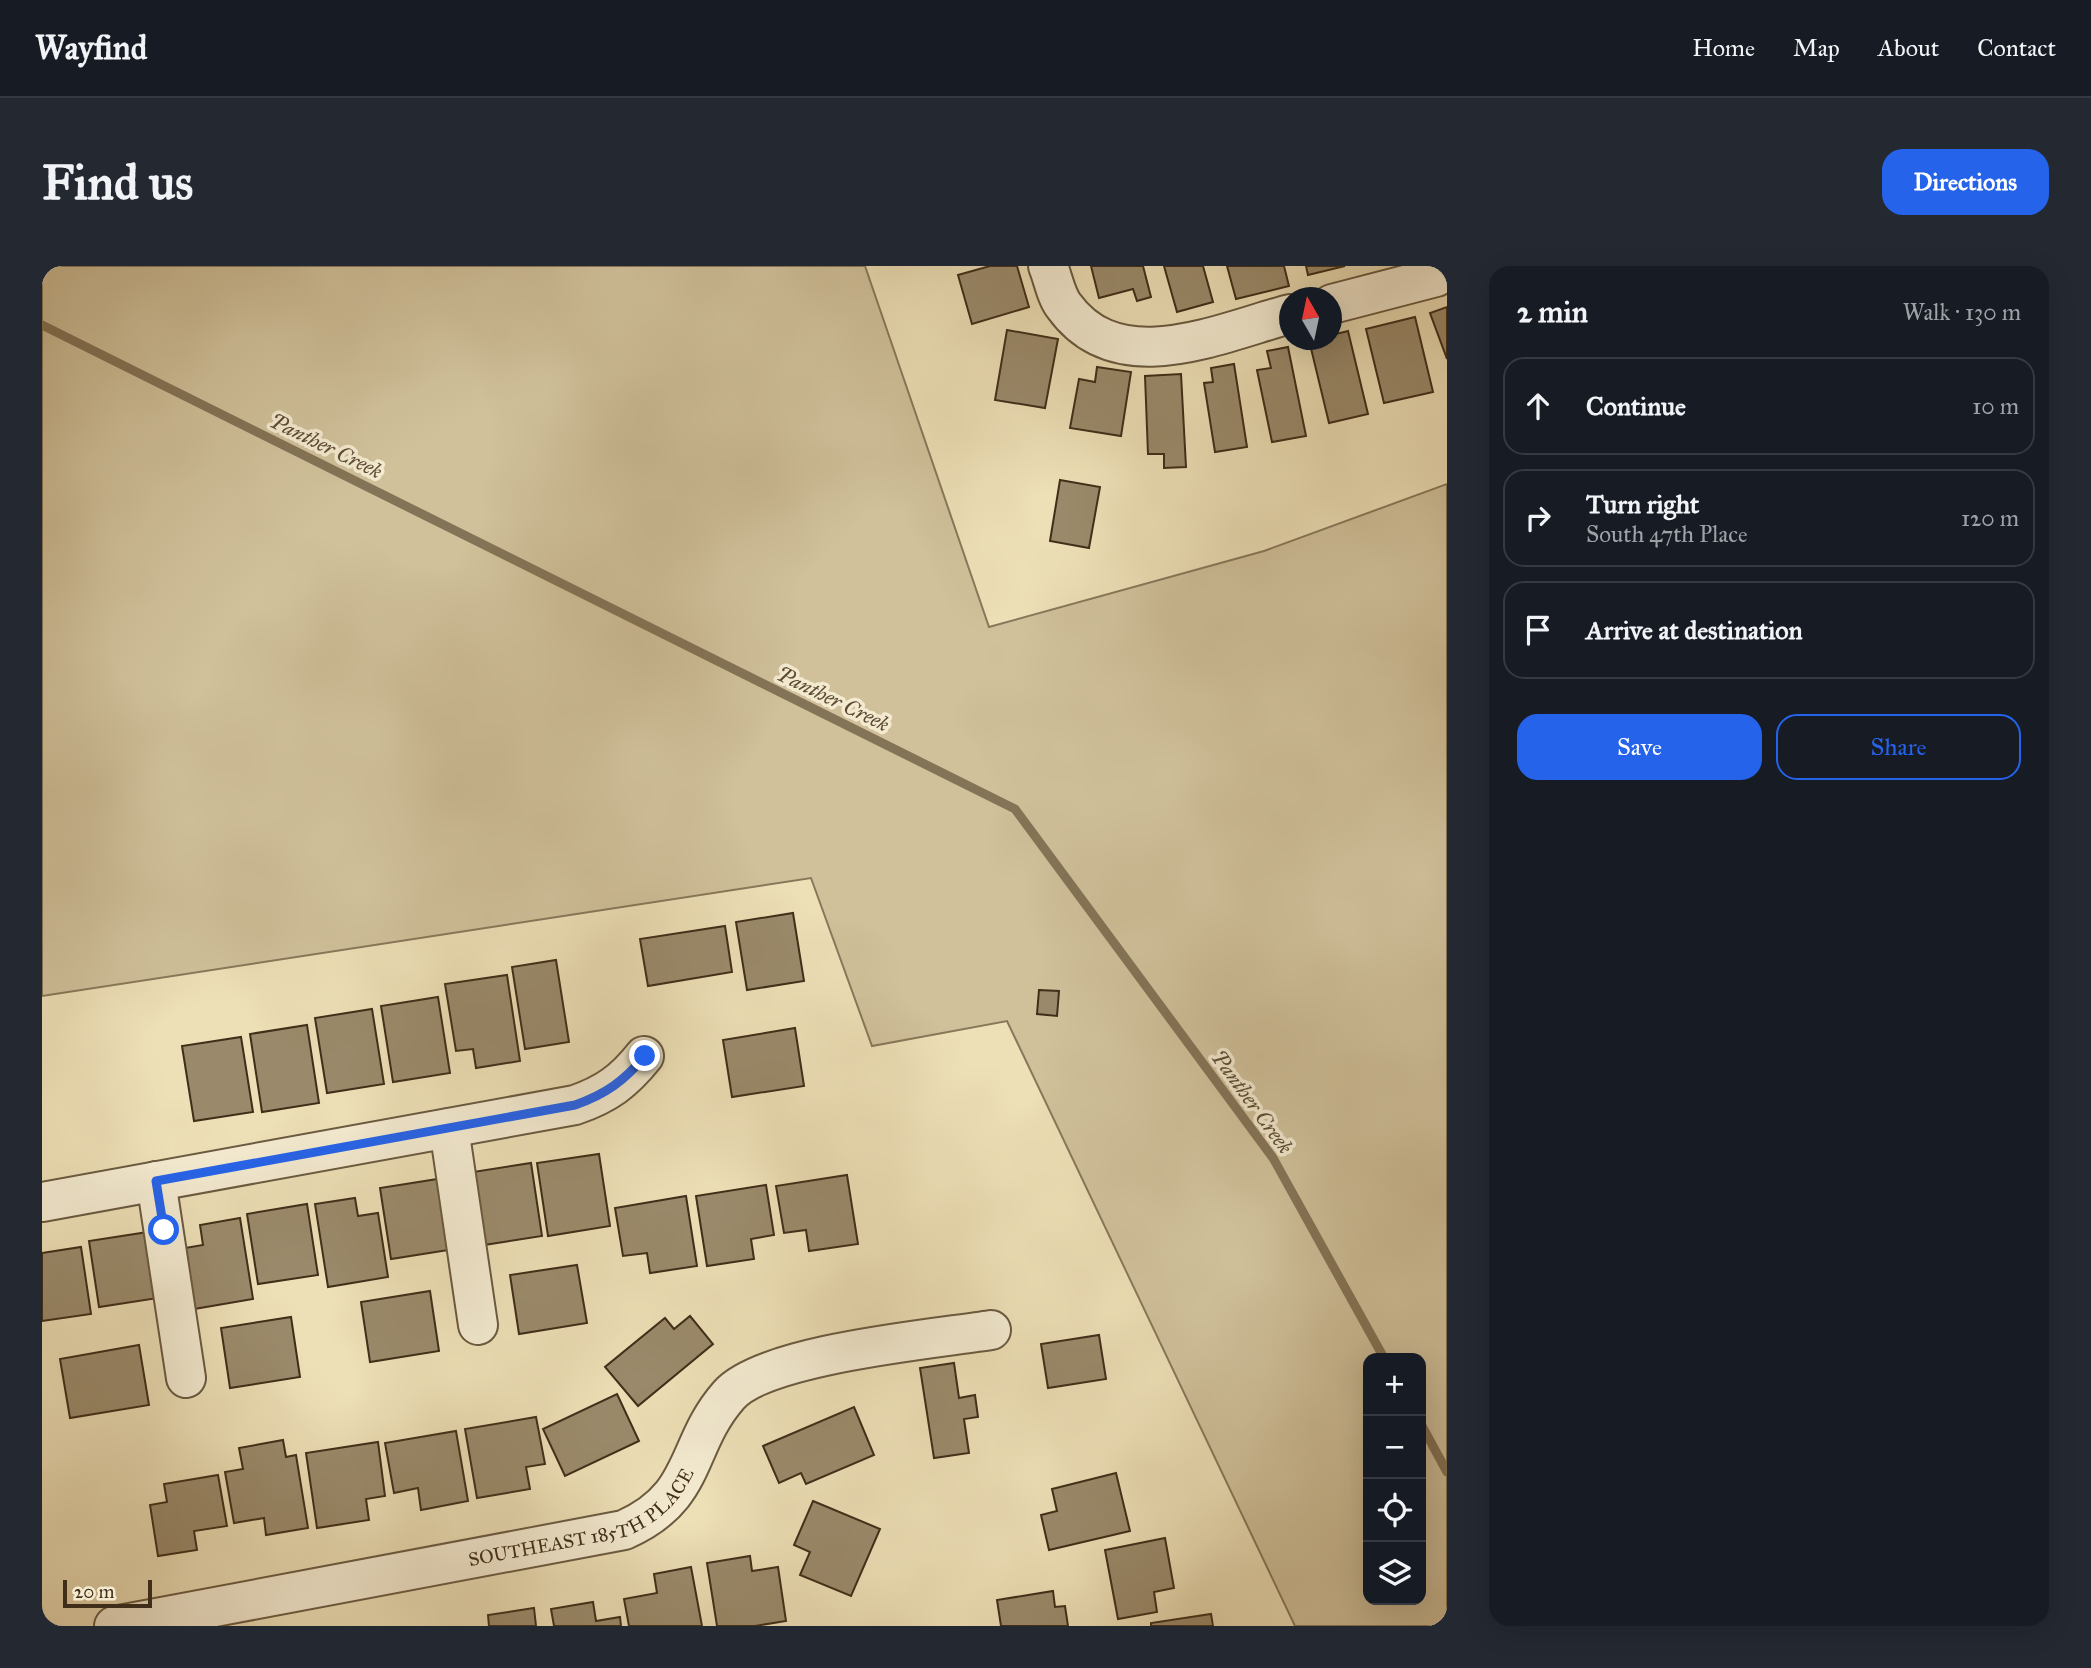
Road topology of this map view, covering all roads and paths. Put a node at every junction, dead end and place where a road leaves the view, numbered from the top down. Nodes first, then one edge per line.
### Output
1 (1048, 266) edge
2 (1445, 266) edge
3 (1342, 301) edge
4 (1279, 317) edge
5 (645, 1056) dead end
6 (449, 1128) junction
7 (156, 1181) junction
8 (42, 1202) edge
9 (478, 1325) dead end
10 (991, 1330) dead end
11 (186, 1378) dead end
12 (114, 1626) edge

1 - 4 street
2 - 3 street
5 - 6 street
6 - 7 street
6 - 9 street
7 - 8 street
7 - 11 street
10 - 12 street, SOUTHEAST 185TH PLACE

